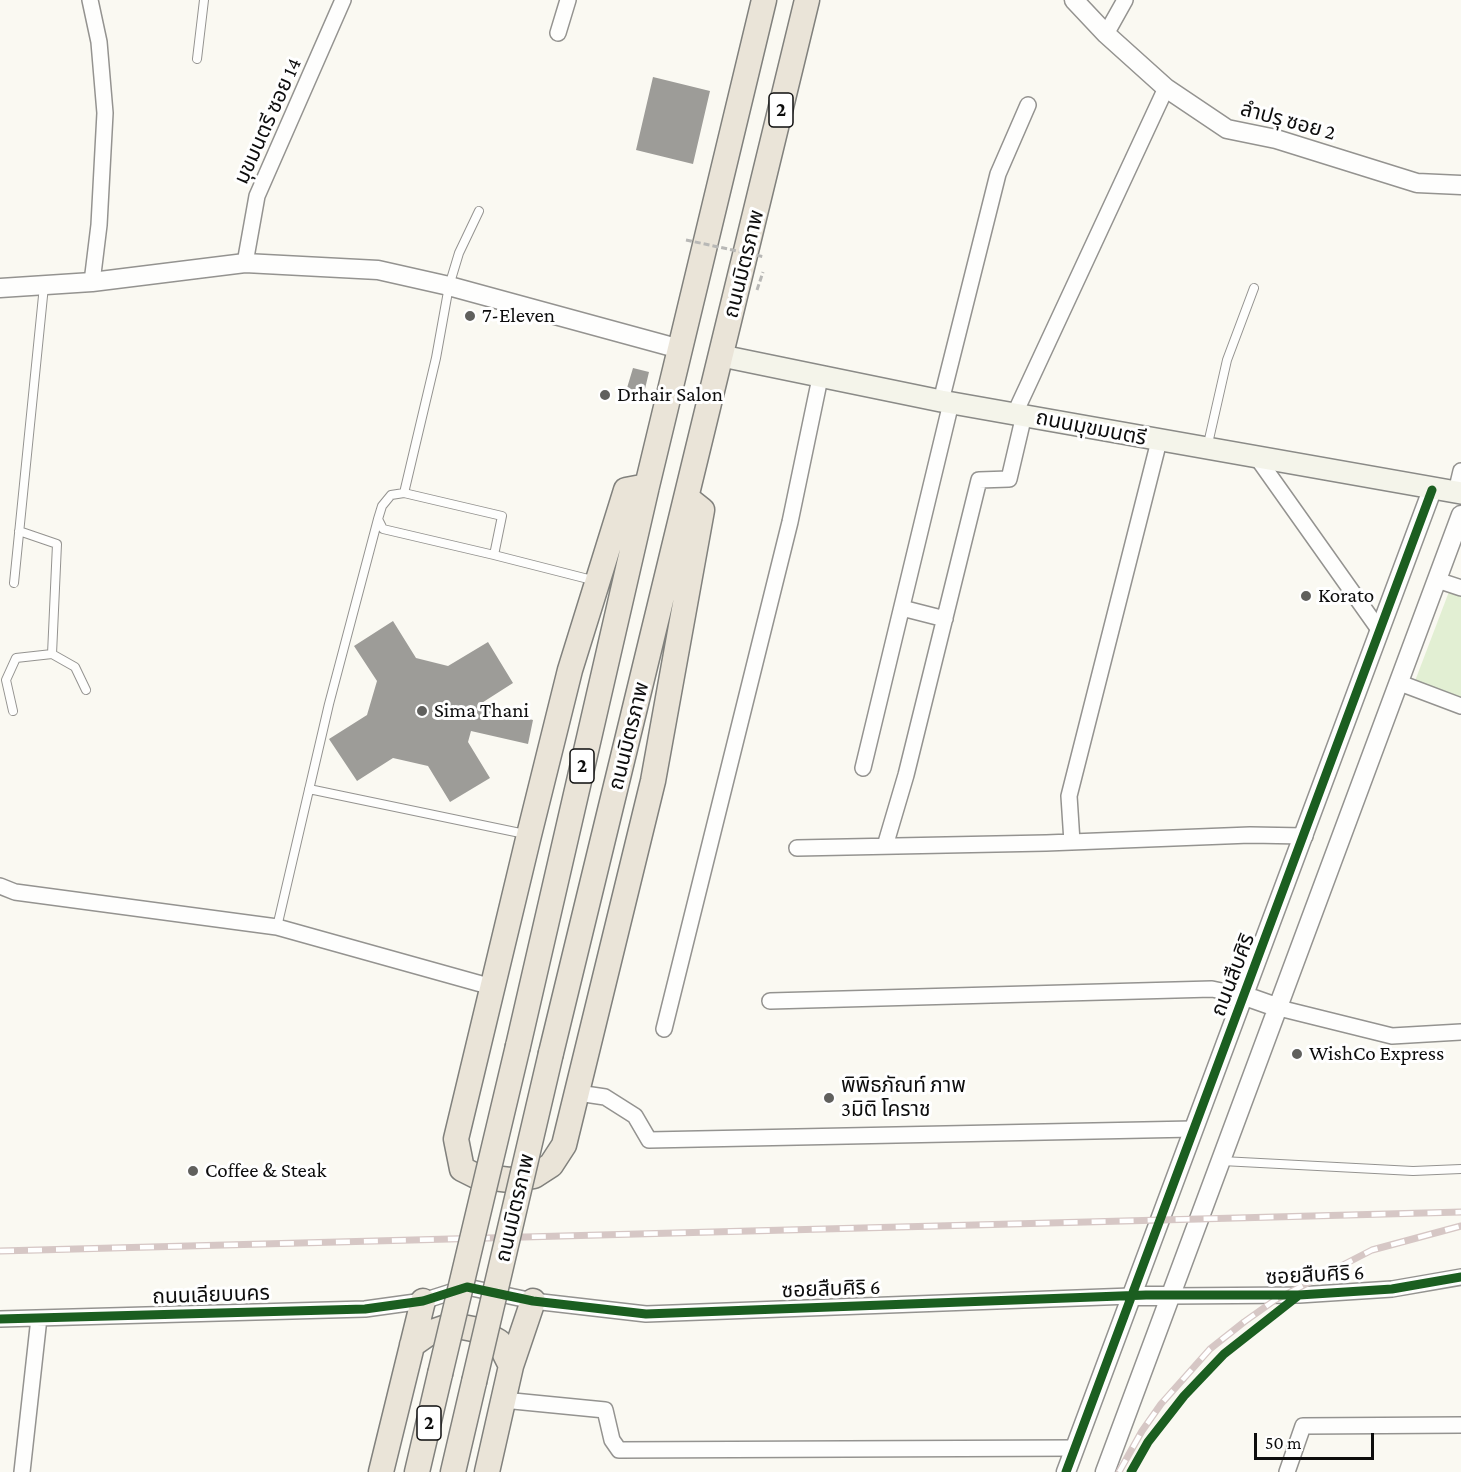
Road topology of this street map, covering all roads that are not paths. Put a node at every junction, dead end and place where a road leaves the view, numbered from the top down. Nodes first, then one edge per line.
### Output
1 (90, 0) edge
2 (204, 0) edge
3 (343, 0) edge
4 (568, 0) edge
5 (764, 0) edge
6 (807, 0) edge
7 (1074, 0) edge
8 (1125, 0) edge
9 (558, 33) dead end
10 (1106, 34) junction
11 (197, 59) dead end
12 (1166, 88) junction
13 (1028, 105) dead end
14 (1461, 186) edge
15 (479, 211) dead end
16 (245, 263) junction
17 (92, 282) junction
18 (44, 284) junction
19 (449, 286) junction
20 (0, 288) edge
21 (1254, 288) dead end
22 (680, 350) junction
23 (722, 356) junction
24 (820, 378) junction
25 (946, 402) junction
26 (1019, 414) junction
27 (1159, 441) junction
28 (1206, 449) junction
29 (1258, 459) junction
30 (1461, 471) edge
31 (647, 486) junction
32 (1432, 490) junction
33 (1459, 492) edge
34 (404, 493) junction
35 (687, 498) junction
36 (1461, 515) edge
37 (378, 519) junction
38 (20, 531) junction
39 (494, 555) junction
40 (1437, 580) junction
41 (597, 581) junction
42 (14, 583) dead end
43 (1461, 588) edge
44 (902, 608) junction
45 (945, 619) junction
46 (1380, 631) junction
47 (52, 654) junction
48 (1400, 682) junction
49 (86, 690) dead end
50 (1461, 706) edge
51 (13, 711) dead end
52 (863, 768) dead end
53 (309, 789) junction
54 (529, 835) junction
55 (1305, 836) junction
56 (1072, 842) junction
57 (885, 846) junction
58 (797, 848) dead end
59 (0, 886) edge
60 (277, 927) junction
61 (492, 987) junction
62 (1245, 996) junction
63 (770, 1001) dead end
64 (1280, 1008) junction
65 (664, 1029) dead end
66 (1461, 1032) edge
67 (578, 1092) junction
68 (1193, 1129) junction
69 (1221, 1160) junction
70 (1461, 1169) edge
71 (1461, 1277) edge
72 (1131, 1296) junction
73 (1170, 1296) junction
74 (423, 1301) junction
75 (533, 1301) junction
76 (39, 1318) junction
77 (0, 1319) edge
78 (412, 1345) junction
79 (511, 1366) junction
80 (503, 1400) junction
81 (1461, 1425) edge
82 (1075, 1448) junction
83 (23, 1472) edge
84 (381, 1472) edge
85 (417, 1472) edge
86 (453, 1472) edge
87 (487, 1472) edge
88 (1066, 1472) edge
89 (1105, 1472) edge
90 (1287, 1472) edge

1 - 17 street
2 - 11 lane
3 - 16 street, มุขมนตรี ซอย 14
4 - 9 street
5 - 22 highway, ถนนมิตรภาพ / 2
6 - 23 highway, ถนนมิตรภาพ / 2
7 - 10 street, ลำปรุ ซอย 2
8 - 10 street
10 - 12 street, ลำปรุ ซอย 2
12 - 14 street, ลำปรุ ซอย 2
12 - 26 street
13 - 25 street
15 - 19 lane
16 - 17 street
16 - 19 street
17 - 18 street
18 - 20 street
18 - 38 lane
19 - 22 street
19 - 34 lane
21 - 28 lane
22 - 31 highway, ถนนมิตรภาพ / 2
23 - 24 main road, ถนนมุขมนตรี
23 - 35 highway, ถนนมิตรภาพ / 2
24 - 25 main road, ถนนมุขมนตรี
24 - 65 street
25 - 26 main road, ถนนมุขมนตรี
25 - 44 street
26 - 27 main road, ถนนมุขมนตรี
26 - 45 street
27 - 28 main road, ถนนมุขมนตรี
27 - 56 street
28 - 29 main road, ถนนมุขมนตรี
29 - 32 main road, ถนนมุขมนตรี
29 - 46 street
30 - 33 street
31 - 41 highway
31 - 85 highway, ถนนมิตรภาพ / 2, bridge
32 - 33 main road, ถนนมุขมนตรี
32 - 46 street, ถนนสืบศิริ
34 - 37 lane
34 - 39 lane
35 - 67 highway
35 - 86 highway, ถนนมิตรภาพ / 2, bridge
36 - 40 street
37 - 39 lane
37 - 53 lane
38 - 42 lane
38 - 47 lane
39 - 41 lane
40 - 43 street
40 - 48 street
41 - 54 highway
44 - 45 street
44 - 52 street
45 - 57 street
46 - 55 street, ถนนสืบศิริ
47 - 49 lane
47 - 51 lane
48 - 50 street
48 - 64 street
53 - 54 lane
53 - 60 lane
54 - 61 highway
55 - 56 street
55 - 62 street, ถนนสืบศิริ
56 - 57 street
57 - 58 street
59 - 60 street
60 - 61 street
61 - 67 highway
62 - 63 street
62 - 64 street
62 - 68 street, ถนนสืบศิริ
64 - 66 street
64 - 69 street
67 - 68 street
68 - 72 street, ถนนสืบศิริ
69 - 70 lane
69 - 73 street
71 - 73 street, ซอยสืบศิริ 6
72 - 73 street
72 - 75 street, ซอยสืบศิริ 6
72 - 82 street, ถนนสืบศิริ
73 - 89 street
74 - 75 street, ซอยสืบศิริ 6
74 - 76 street, ถนนเลียบนคร
74 - 78 highway
75 - 79 highway
76 - 77 street, ถนนเลียบนคร
76 - 83 street
78 - 79 highway
78 - 84 highway
79 - 80 highway
80 - 82 street
80 - 87 highway
81 - 90 street
82 - 88 street, ถนนสืบศิริ

